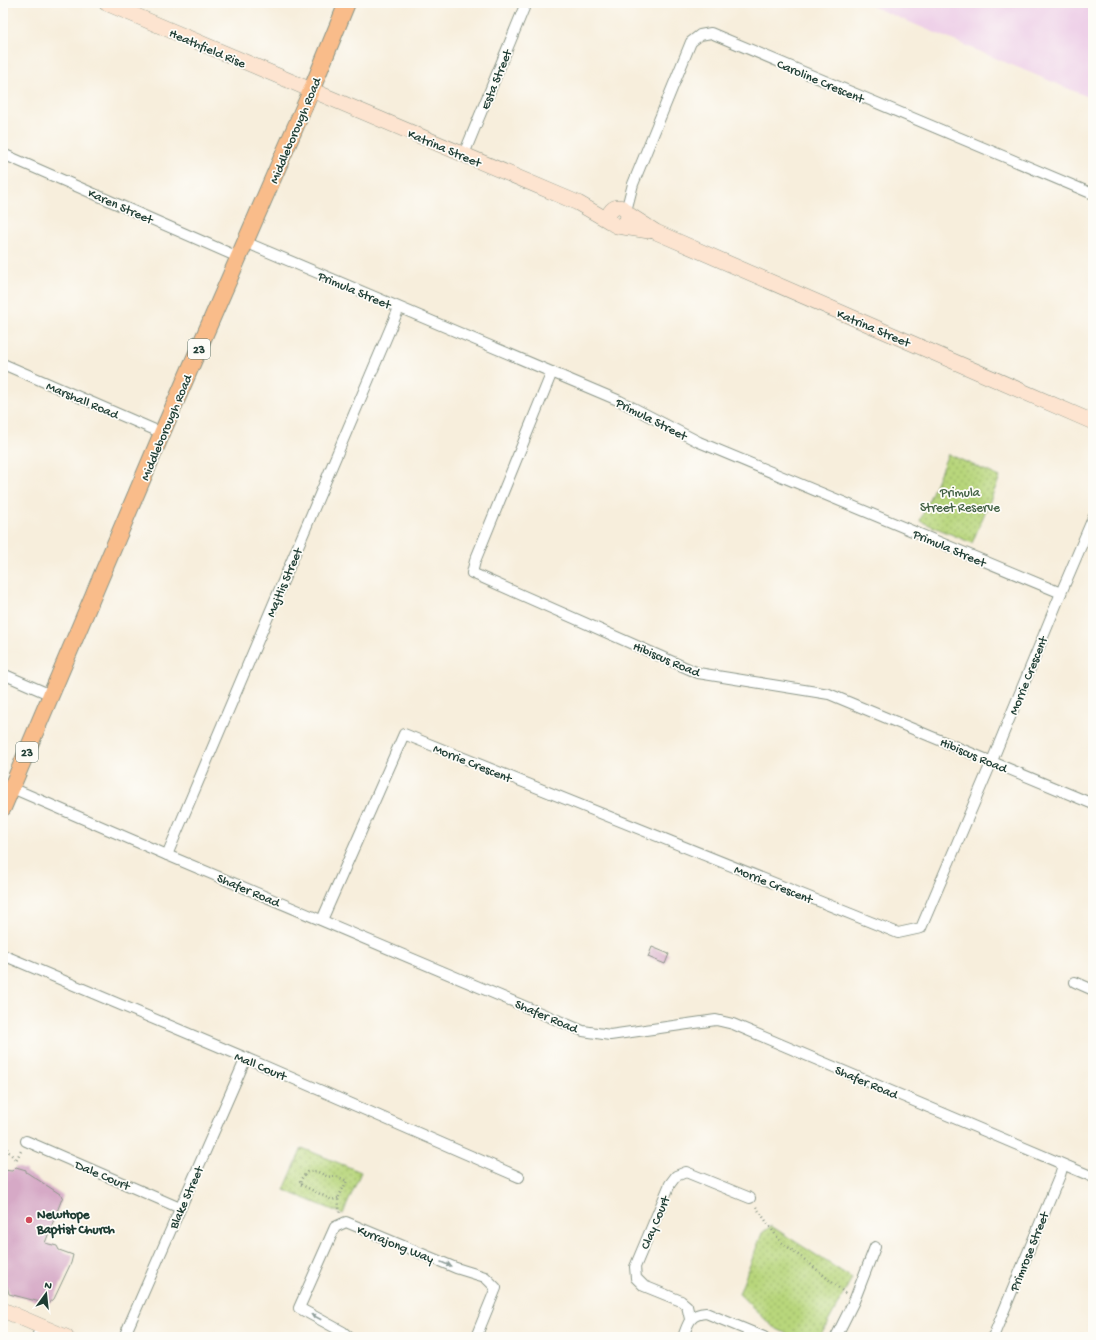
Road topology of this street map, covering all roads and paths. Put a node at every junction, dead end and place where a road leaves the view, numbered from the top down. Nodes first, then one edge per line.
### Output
1 (106, 3) edge
2 (347, 3) edge
3 (526, 3) edge
4 (311, 91) junction
5 (3, 154) edge
6 (464, 154) junction
7 (1093, 194) edge
8 (619, 215) junction
9 (245, 242) junction
10 (238, 257) junction
11 (400, 308) junction
12 (3, 364) edge
13 (552, 372) junction
14 (1093, 422) edge
15 (162, 433) junction
16 (1093, 518) edge
17 (1061, 593) junction
18 (3, 674) edge
19 (51, 695) junction
20 (992, 761) junction
21 (12, 788) junction
22 (1093, 804) edge
23 (3, 808) edge
24 (167, 855) junction
25 (322, 920) junction
26 (3, 955) edge
27 (1075, 982) dead end
28 (1093, 990) edge
29 (246, 1058) junction
30 (3, 1137) edge
31 (26, 1141) joint
32 (1063, 1165) junction
33 (519, 1177) dead end
34 (1093, 1177) edge
35 (338, 1198) junction
36 (750, 1198) joint
37 (180, 1208) junction
38 (342, 1224) junction
39 (875, 1246) dead end
40 (854, 1301) junction
41 (3, 1310) edge
42 (690, 1319) junction
43 (39, 1332) edge
44 (66, 1337) edge
45 (124, 1337) edge
46 (349, 1337) edge
47 (476, 1337) edge
48 (683, 1337) edge
49 (764, 1337) edge
50 (836, 1337) edge
51 (993, 1337) edge

1 - 4 street, Heathfield Rise
2 - 4 main road, Middleborough Road / 23
3 - 6 street, Esta Street
4 - 6 street, Katrina Street
4 - 9 main road, Middleborough Road / 23
5 - 10 street, Karen Street
6 - 8 street, Katrina Street
7 - 8 street, Caroline Crescent
8 - 14 street, Katrina Street
9 - 10 main road, Middleborough Road / 23
9 - 11 street, Primula Street
10 - 15 main road, Middleborough Road / 23
11 - 13 street, Primula Street
11 - 24 street, Majtlis Street
12 - 15 street, Marshall Road
13 - 17 street, Primula Street
13 - 20 street, Hibiscus Road
15 - 19 main road, Middleborough Road / 23
16 - 17 street, Morrie Crescent
17 - 20 street, Morrie Crescent
18 - 19 street
19 - 21 main road, Middleborough Road / 23
20 - 22 street, Hibiscus Road
20 - 25 street, Morrie Crescent
21 - 23 main road, Middleborough Road / 23
21 - 24 street, Shafer Road
24 - 25 street, Shafer Road
25 - 32 street, Shafer Road
26 - 29 street, Mall Court
27 - 28 street
29 - 33 street, Mall Court
29 - 37 street, Blake Street
30 - 31 path
31 - 37 street, Dale Court
32 - 34 street, Shafer Road
32 - 51 street, Primrose Street
35 - 35 path
35 - 38 path
36 - 40 path
36 - 42 street, Clay Court
37 - 45 street, Blake Street
46 -> 38 street, Kurrajong Way
38 -> 47 street, Kurrajong Way
39 - 40 street
40 - 50 street
41 - 43 street
42 - 48 street
42 - 49 street
43 - 44 street

